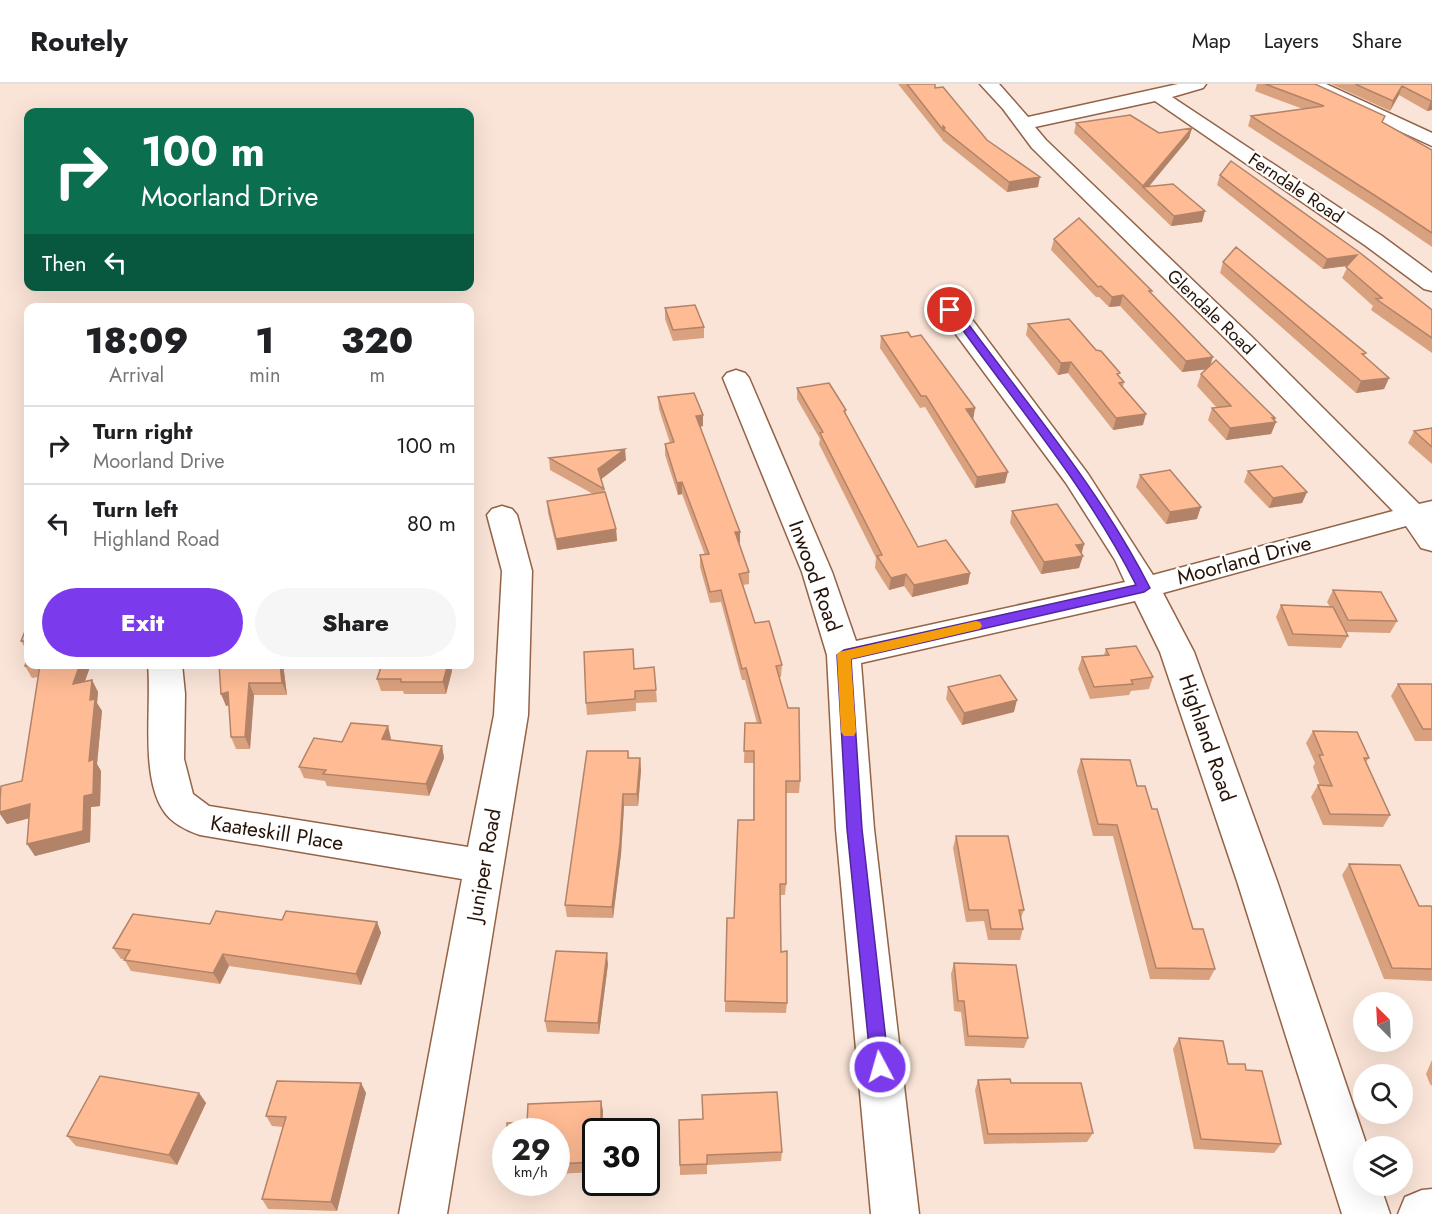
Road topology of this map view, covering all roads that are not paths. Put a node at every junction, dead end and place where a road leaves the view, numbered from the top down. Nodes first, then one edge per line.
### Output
1 (989, 84) edge
2 (1197, 84) edge
3 (1312, 84) edge
4 (1158, 95) junction
5 (1022, 124) junction
6 (1432, 140) edge
7 (1432, 284) edge
8 (950, 310) dead end
9 (736, 378) dead end
10 (1423, 512) edge
11 (502, 515) dead end
12 (1432, 541) edge
13 (1144, 588) junction
14 (844, 655) junction
15 (166, 669) edge
16 (484, 866) junction
17 (1432, 1213) edge
18 (423, 1214) edge
19 (895, 1214) edge
20 (1366, 1214) edge
21 (1422, 1214) edge

1 - 5 street, Glendale Road
2 - 4 street
3 - 6 street
4 - 5 street
4 - 7 street, Ferndale Road
5 - 10 street, Glendale Road
8 - 13 street, Highland Road
9 - 14 street, Inwood Road
10 - 12 street, Glendale Road
10 - 13 street, Moorland Drive
11 - 16 street, Juniper Road
13 - 14 street, Moorland Drive
13 - 20 street, Highland Road
14 - 19 street, Inwood Road
15 - 16 street, Kaateskill Place
16 - 18 street, Juniper Road
17 - 21 street

